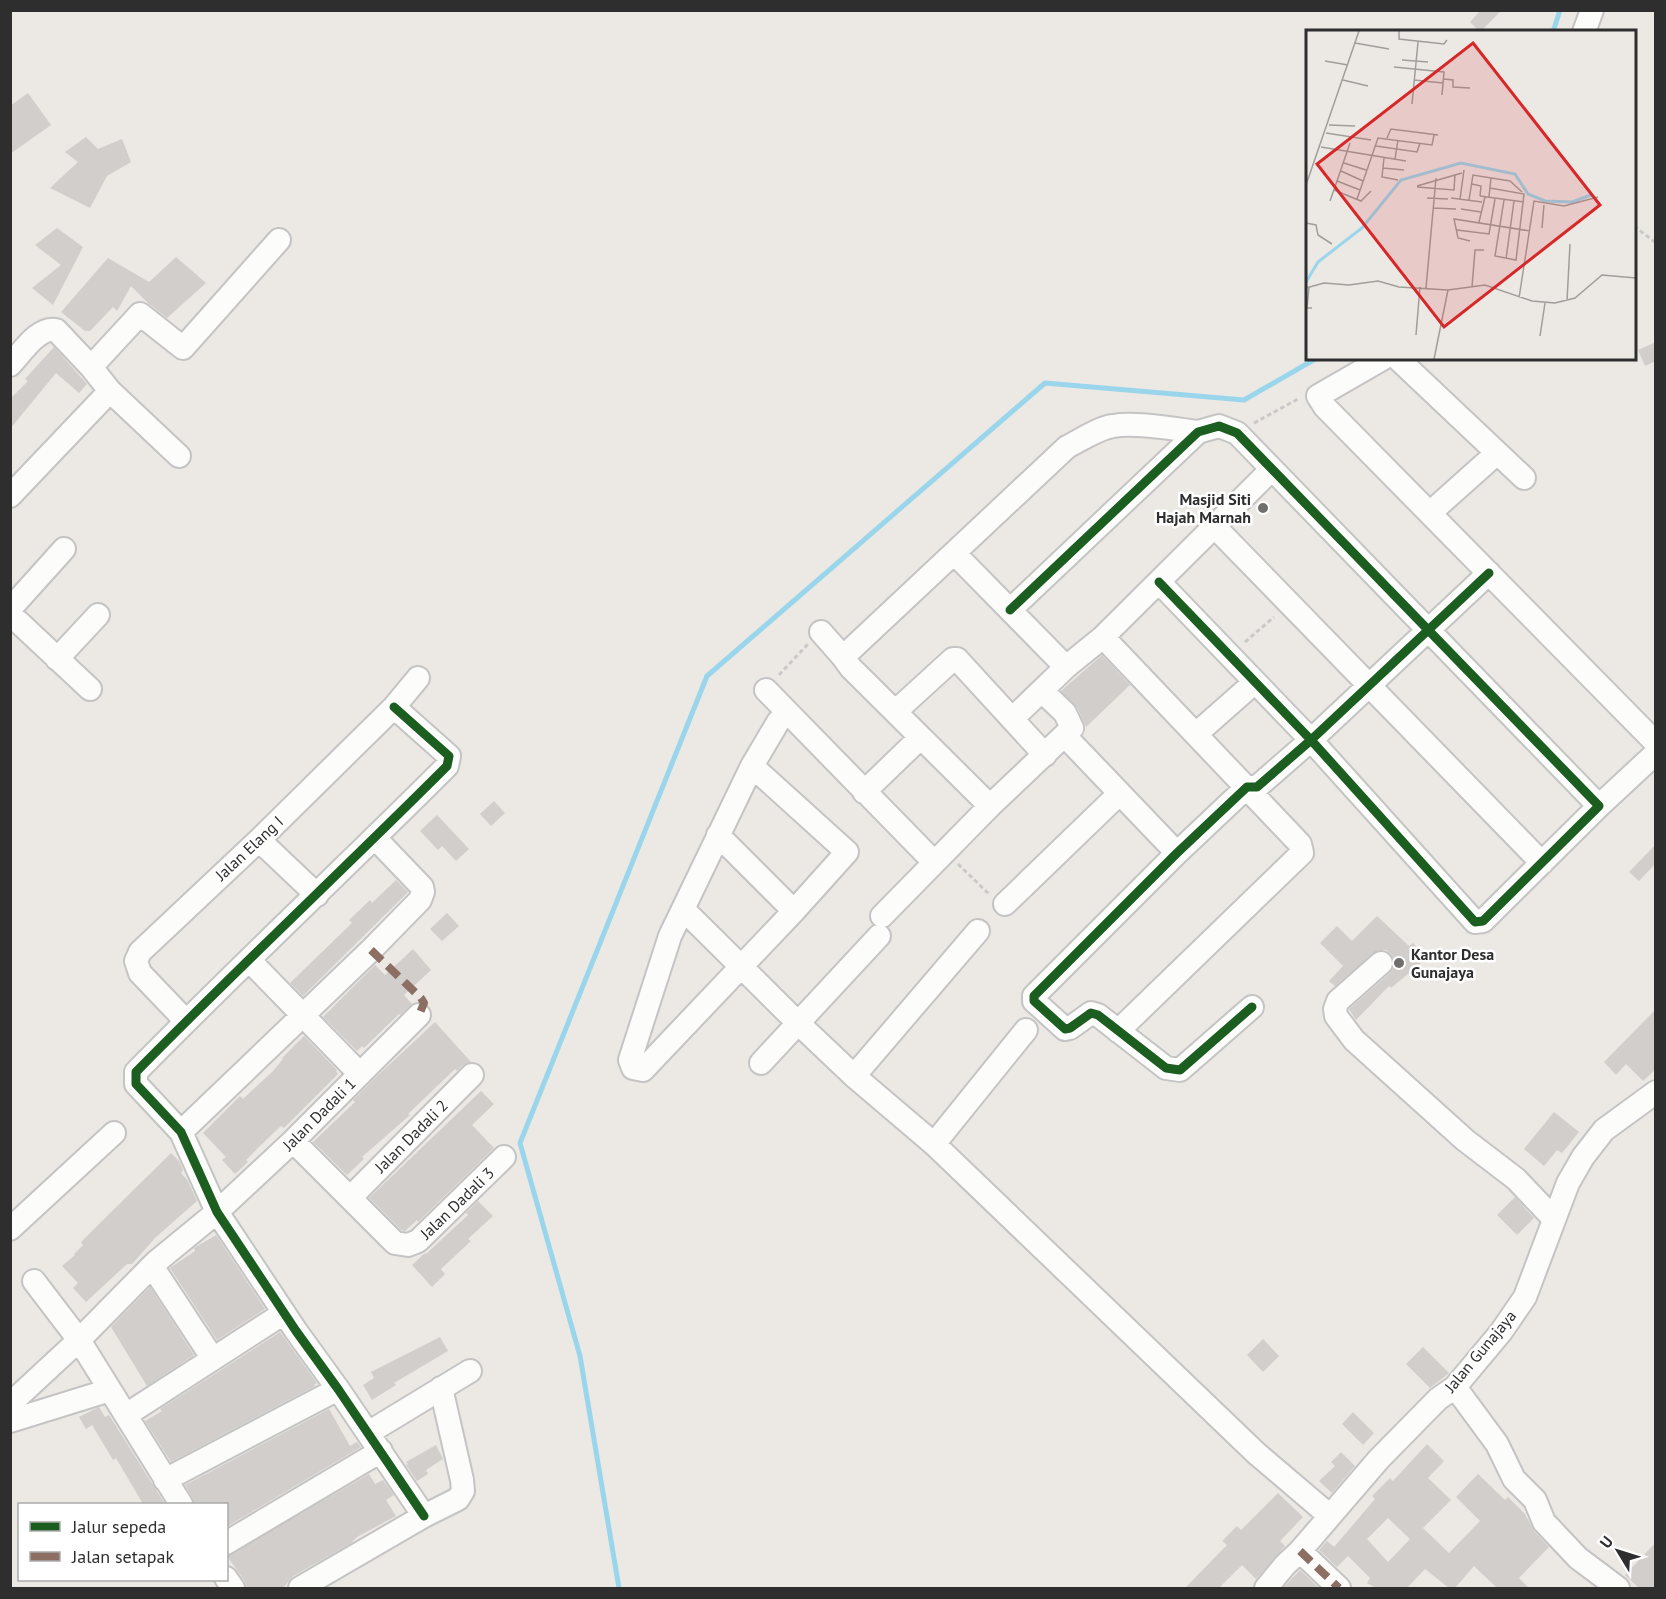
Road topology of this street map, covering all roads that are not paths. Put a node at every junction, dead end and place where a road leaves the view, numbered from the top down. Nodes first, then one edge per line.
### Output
1 (1592, 10) edge
2 (1585, 30) edge
3 (279, 240) dead end
4 (1381, 360) edge
5 (1399, 360) edge
6 (10, 365) edge
7 (91, 367) junction
8 (110, 391) junction
9 (1198, 432) junction
10 (1497, 453) junction
11 (179, 456) dead end
12 (1272, 469) junction
13 (1524, 478) dead end
14 (10, 496) edge
15 (1431, 512) junction
16 (1214, 526) junction
17 (64, 549) dead end
18 (954, 553) junction
19 (1489, 573) junction
20 (1159, 582) junction
21 (10, 609) edge
22 (1010, 610) junction
23 (10, 614) edge
24 (98, 615) dead end
25 (1427, 630) junction
26 (821, 632) road end
27 (1102, 637) junction
28 (843, 657) junction
29 (57, 659) junction
30 (1066, 667) junction
31 (418, 678) dead end
32 (1255, 682) junction
33 (1370, 685) junction
34 (90, 689) dead end
35 (766, 690) road end
36 (1042, 691) junction
37 (394, 707) junction
38 (896, 711) junction
39 (1012, 719) junction
40 (777, 722) dead end
41 (1196, 734) junction
42 (1065, 736) junction
43 (920, 738) junction
44 (1311, 740) junction
45 (1656, 743) edge
46 (1656, 753) edge
47 (1045, 754) junction
48 (752, 766) junction
49 (1247, 787) junction
50 (864, 792) junction
51 (1119, 794) junction
52 (990, 806) junction
53 (1599, 806) junction
54 (717, 835) junction
55 (375, 838) junction
56 (259, 840) junction
57 (1177, 853) junction
58 (940, 857) junction
59 (1542, 863) junction
60 (317, 895) junction
61 (1005, 904) road end
62 (683, 909) junction
63 (794, 911) junction
64 (978, 931) dead end
65 (250, 961) junction
66 (1381, 963) dead end
67 (741, 968) junction
68 (1252, 1007) dead end
69 (419, 1015) dead end
70 (304, 1016) junction
71 (186, 1021) junction
72 (798, 1023) junction
73 (1026, 1030) dead end
74 (1118, 1031) junction
75 (761, 1063) dead end
76 (360, 1074) junction
77 (472, 1075) dead end
78 (854, 1076) junction
79 (1656, 1092) edge
80 (181, 1132) junction
81 (114, 1133) dead end
82 (293, 1141) junction
83 (934, 1144) junction
84 (504, 1157) dead end
85 (350, 1198) junction
86 (217, 1212) junction
87 (1554, 1218) junction
88 (10, 1229) edge
89 (152, 1266) junction
90 (34, 1281) dead end
91 (284, 1313) junction
92 (79, 1340) junction
93 (213, 1359) junction
94 (470, 1371) dead end
95 (1455, 1387) junction
96 (441, 1388) junction
97 (338, 1389) junction
98 (110, 1390) junction
99 (10, 1404) edge
100 (126, 1415) junction
101 (10, 1421) edge
102 (375, 1442) junction
103 (165, 1480) junction
104 (180, 1503) edge
105 (424, 1516) junction
106 (1330, 1516) junction
107 (228, 1542) edge
108 (1300, 1551) junction
109 (300, 1588) edge
110 (1266, 1588) edge
111 (1339, 1588) edge
112 (1618, 1588) edge

1 - 2 street
3 - 7 street
4 - 15 street
5 - 10 street
6 - 7 street
7 - 8 street
8 - 11 street
8 - 14 street
9 - 12 street
9 - 18 street
9 - 22 street
10 - 13 street
10 - 15 street
12 - 16 street
12 - 25 street
15 - 19 street
16 - 20 street
16 - 33 street
17 - 21 street
18 - 22 street
18 - 28 street
19 - 25 street
19 - 45 street
20 - 27 street
20 - 32 street
22 - 30 street
23 - 29 street
24 - 29 street
25 - 33 street
25 - 53 street
26 - 28 street
27 - 30 street
27 - 41 street
28 - 38 street
29 - 34 street
30 - 36 street
31 - 37 street, Jalan Elang I
32 - 41 street
32 - 44 street
33 - 44 street
33 - 59 street
35 - 50 street
36 - 39 street
36 - 42 street
37 - 55 street
37 - 56 street, Jalan Elang I
38 - 39 street
38 - 43 street
39 - 47 street
40 - 48 street
41 - 49 street
42 - 47 street
42 - 51 street
43 - 50 street
43 - 52 street
44 - 49 street
44 - 59 street
46 - 53 street
47 - 52 street
48 - 54 street
48 - 63 street
49 - 57 street
49 - 74 street
50 - 58 street
51 - 57 street
51 - 61 street
52 - 58 street
53 - 59 street
54 - 62 street
54 - 63 street
55 - 60 street
55 - 70 street
56 - 60 street
56 - 71 street, Jalan Elang I
57 - 74 street
58 - 72 street
60 - 65 street
62 - 67 street
62 - 67 street
63 - 67 street
64 - 78 street
65 - 70 street
65 - 71 street
66 - 87 street
67 - 72 street
68 - 74 street
69 - 76 street, Jalan Dadali 1
70 - 76 street
70 - 80 street
71 - 80 street
72 - 75 street
72 - 78 street
73 - 83 street
76 - 82 street, Jalan Dadali 1
77 - 85 street, Jalan Dadali 2
78 - 83 street
79 - 87 street, Jalan Gunajaya
80 - 86 street
81 - 88 street
82 - 85 street
82 - 86 street, Jalan Dadali 1
83 - 106 street
84 - 85 street, Jalan Dadali 3
86 - 89 street, Jalan Dadali 1
86 - 91 street
87 - 95 street, Jalan Gunajaya
89 - 92 street, Jalan Dadali 1
89 - 93 street
90 - 92 street
91 - 93 street
91 - 97 street
92 - 98 street
92 - 99 street, Jalan Dadali 1
93 - 100 street
94 - 96 street
95 - 106 street, Jalan Gunajaya
95 - 112 street
96 - 102 street
96 - 105 street
97 - 102 street
97 - 103 street
98 - 100 street
98 - 101 street
100 - 103 street
102 - 105 street
102 - 107 street
103 - 104 street
105 - 109 street
106 - 108 street, Jalan Gunajaya
108 - 110 street, Jalan Gunajaya
108 - 111 street

